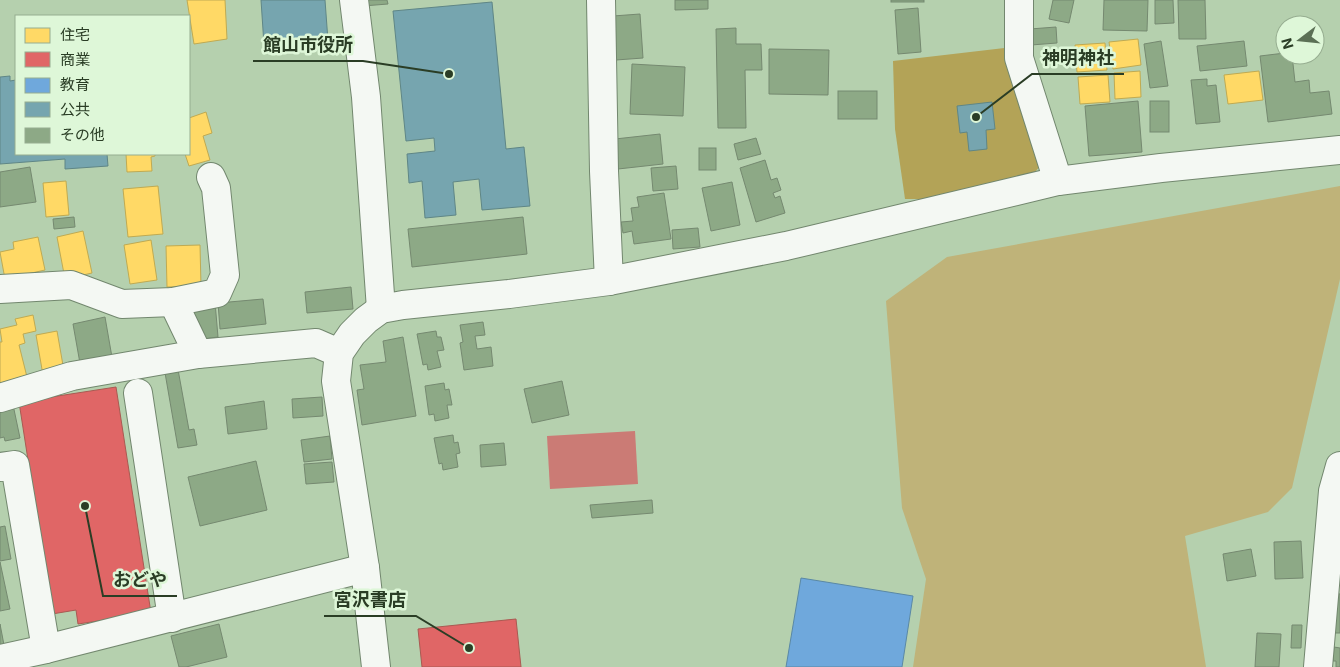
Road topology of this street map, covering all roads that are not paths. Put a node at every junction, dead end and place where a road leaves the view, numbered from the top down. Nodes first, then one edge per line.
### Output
1 (354, 0) edge
2 (601, 0) edge
3 (1019, 0) edge
4 (1340, 150) edge
5 (211, 177) dead end
6 (1058, 182) junction
7 (609, 281) junction
8 (0, 289) edge
9 (173, 302) junction
10 (381, 309) junction
11 (339, 353) junction
12 (198, 354) junction
13 (138, 392) dead end
14 (0, 398) edge
15 (1340, 466) edge
16 (0, 467) edge
17 (365, 568) junction
18 (172, 618) junction
19 (46, 649) junction
20 (0, 659) edge
21 (376, 667) edge
22 (1318, 667) edge

1 - 10 street
2 - 7 street
3 - 6 street
4 - 6 street
5 - 9 street
6 - 7 street
7 - 10 street
8 - 9 street
9 - 12 street
10 - 11 street
11 - 12 street
11 - 17 street
12 - 14 street
13 - 18 street
15 - 22 street
16 - 19 street
17 - 18 street
17 - 21 street
18 - 19 street
19 - 20 street

